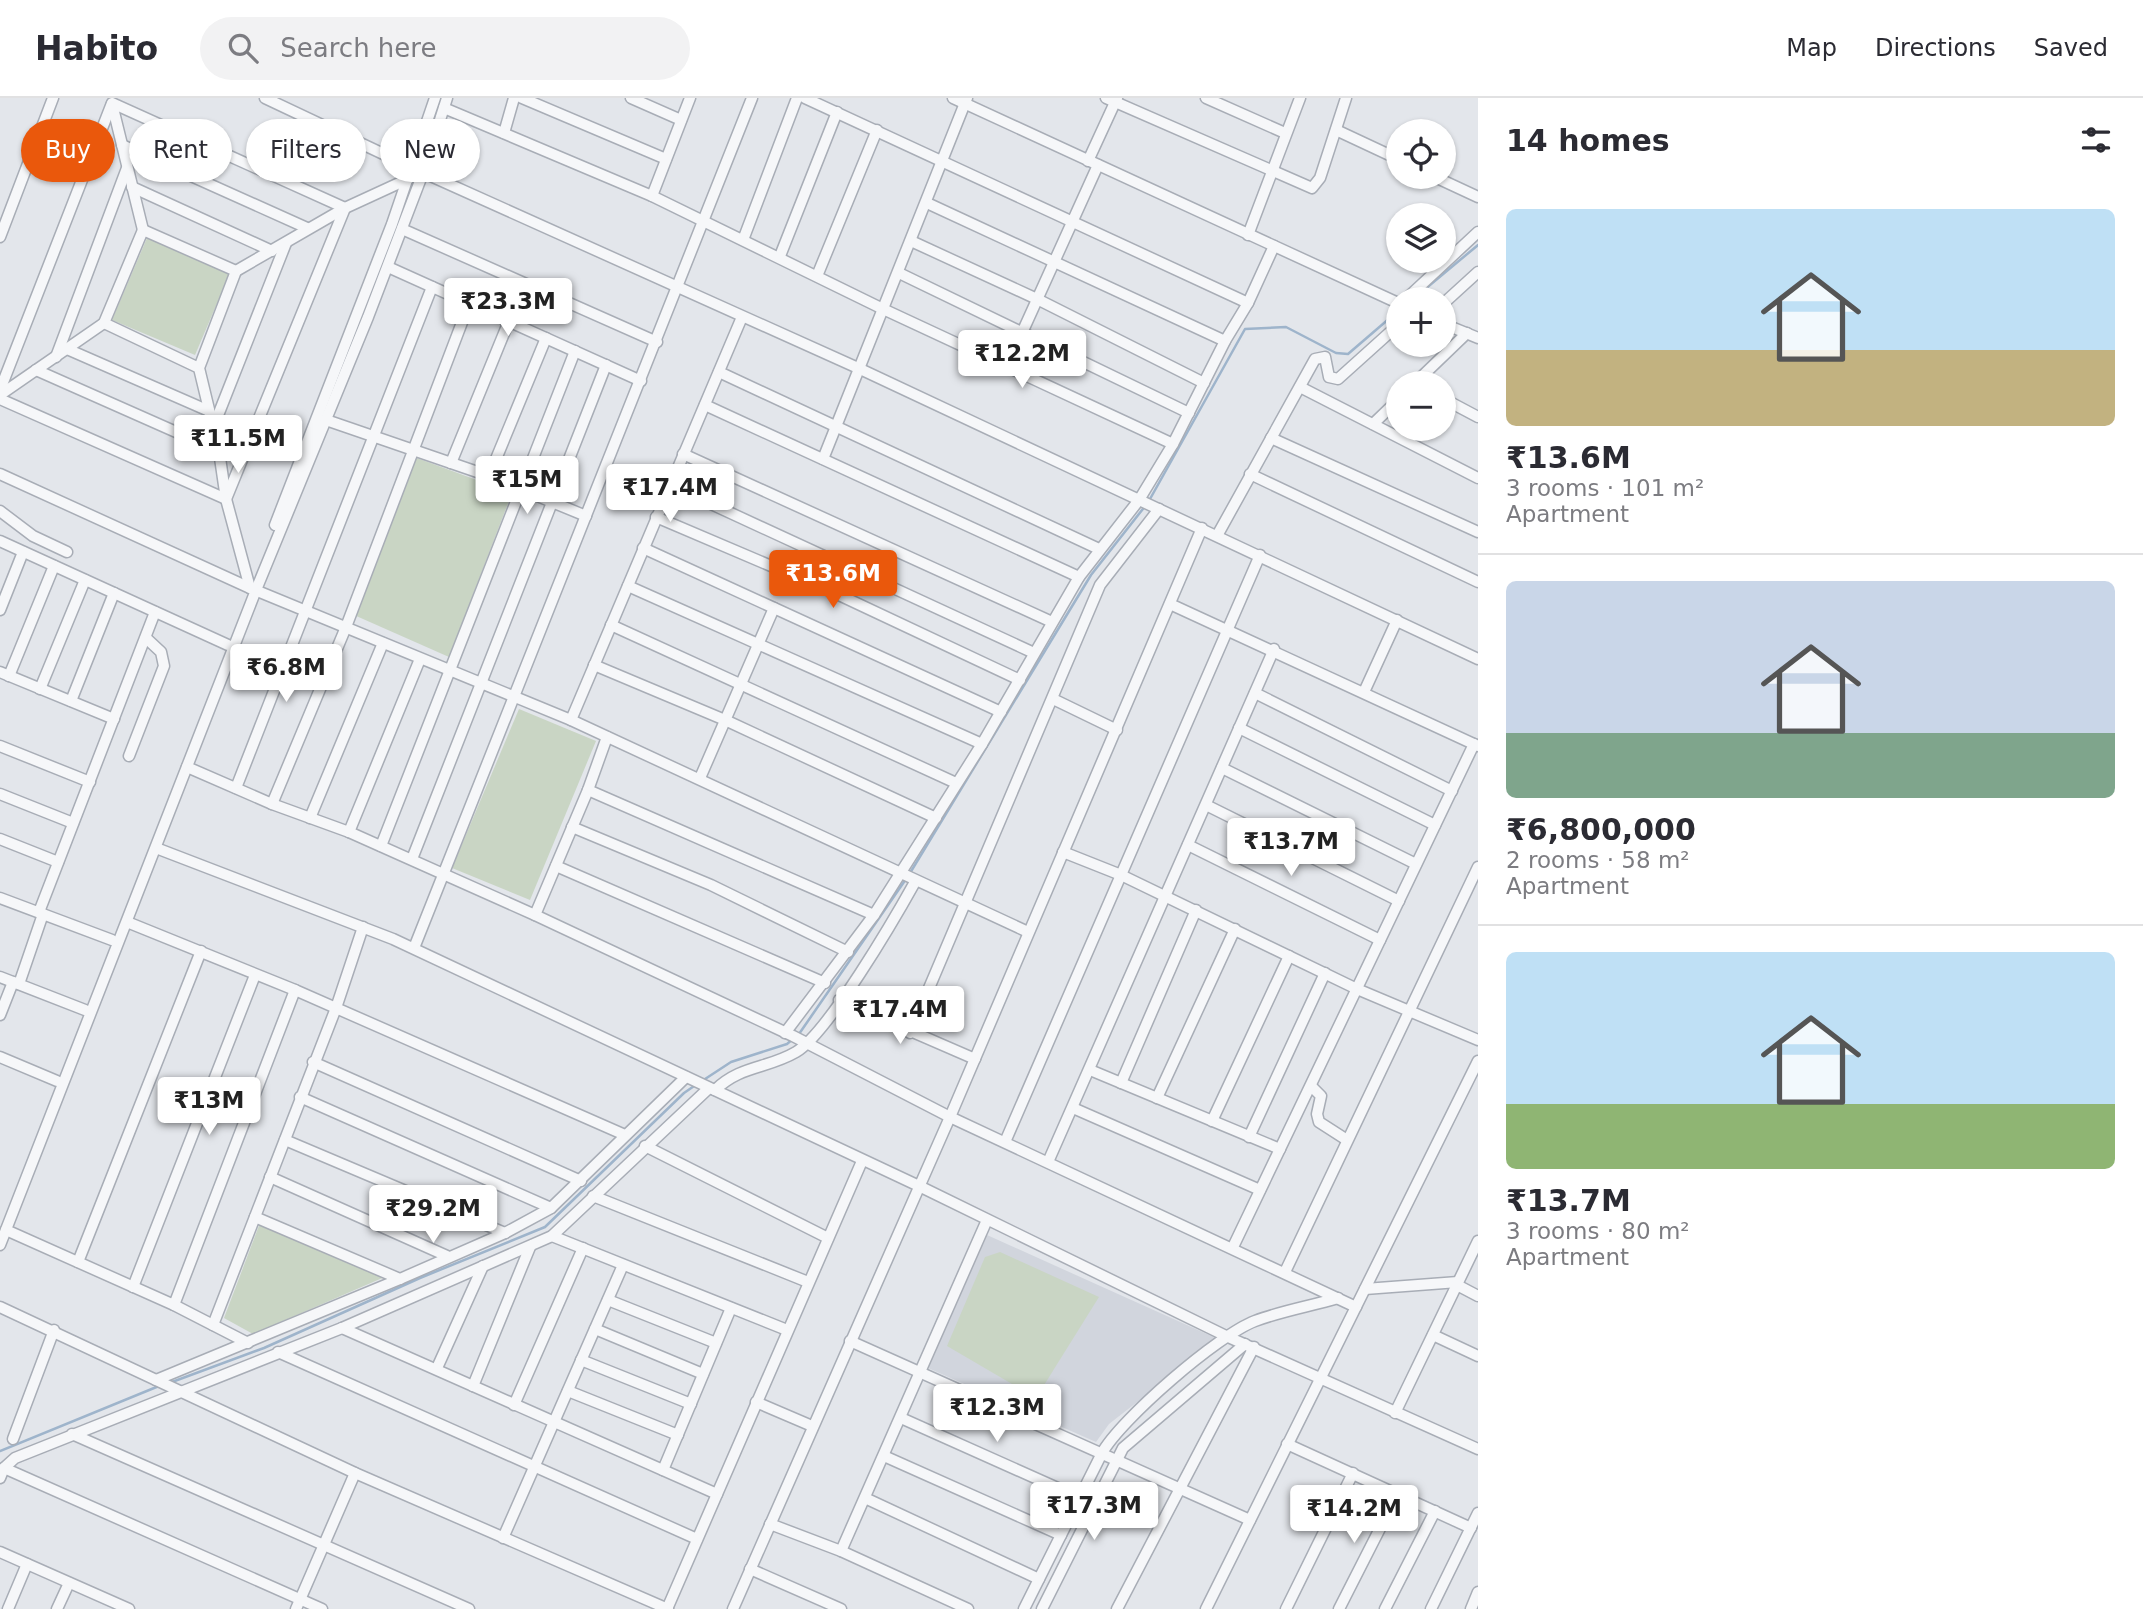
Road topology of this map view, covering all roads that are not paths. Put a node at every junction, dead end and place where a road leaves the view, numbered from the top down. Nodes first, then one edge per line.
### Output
1 (52, 98) edge
2 (265, 98) edge
3 (435, 98) edge
4 (514, 98) edge
5 (522, 98) edge
6 (631, 98) edge
7 (690, 98) edge
8 (752, 98) edge
9 (797, 98) edge
10 (805, 98) edge
11 (953, 98) edge
12 (1206, 98) edge
13 (1300, 98) edge
14 (1346, 98) edge
15 (1113, 99) edge
16 (111, 101) edge
17 (967, 101) edge
18 (446, 103) edge
19 (837, 112) junction
20 (429, 119) edge
21 (681, 120) junction
22 (877, 130) junction
23 (1336, 130) junction
24 (503, 133) junction
25 (1285, 133) junction
26 (122, 145) junction
27 (1386, 153) edge
28 (380, 156) edge
29 (666, 159) junction
30 (943, 160) junction
31 (1093, 163) junction
32 (127, 168) junction
33 (1272, 172) junction
34 (397, 182) edge
35 (411, 182) edge
36 (413, 182) edge
37 (436, 182) edge
38 (132, 187) junction
39 (1456, 187) edge
40 (652, 196) junction
41 (1478, 197) edge
42 (927, 203) junction
43 (345, 208) junction
44 (1073, 220) junction
45 (704, 221) junction
46 (2, 224) edge
47 (307, 228) junction
48 (402, 229) junction
49 (143, 230) junction
50 (1478, 232) edge
51 (1248, 235) junction
52 (0, 237) edge
53 (743, 240) junction
54 (911, 241) junction
55 (286, 243) junction
56 (1274, 246) junction
57 (272, 251) junction
58 (780, 256) junction
59 (1053, 263) junction
60 (387, 267) junction
61 (236, 271) junction
62 (1478, 272) edge
63 (899, 273) junction
64 (817, 276) junction
65 (679, 285) junction
66 (432, 287) junction
67 (1419, 287) edge
68 (1456, 292) edge
69 (1386, 297) edge
70 (1037, 299) junction
71 (1248, 303) junction
72 (469, 304) junction
73 (883, 309) junction
74 (742, 317) junction
75 (509, 321) junction
76 (104, 323) junction
77 (1456, 329) edge
78 (1022, 332) junction
79 (1386, 336) edge
80 (1473, 336) edge
81 (546, 338) junction
82 (1225, 341) junction
83 (657, 342) junction
84 (67, 349) junction
85 (575, 351) junction
86 (56, 357) junction
87 (606, 365) junction
88 (1007, 366) junction
89 (199, 368) junction
90 (858, 368) junction
91 (36, 370) junction
92 (1431, 371) edge
93 (719, 372) junction
94 (641, 381) junction
95 (1204, 383) junction
96 (1300, 387) junction
97 (0, 390) edge
98 (0, 397) edge
99 (705, 405) junction
100 (1456, 406) edge
101 (209, 411) junction
102 (1386, 412) edge
103 (1189, 413) junction
104 (1478, 418) edge
105 (326, 419) junction
106 (1373, 424) junction
107 (836, 427) junction
108 (213, 428) junction
109 (373, 436) junction
110 (1270, 439) junction
111 (1173, 444) junction
112 (413, 450) junction
113 (219, 451) junction
114 (683, 454) junction
115 (823, 459) junction
116 (451, 463) junction
117 (0, 474) edge
118 (1250, 474) junction
119 (489, 476) junction
120 (1478, 478) edge
121 (670, 485) junction
122 (521, 489) junction
123 (226, 499) junction
124 (551, 500) junction
125 (1139, 500) junction
126 (1159, 509) junction
127 (0, 510) edge
128 (586, 516) junction
129 (656, 517) junction
130 (1202, 528) junction
131 (1478, 532) edge
132 (1219, 534) junction
133 (0, 541) edge
134 (643, 548) junction
135 (1099, 550) junction
136 (23, 552) junction
137 (67, 552) dead end
138 (1261, 555) junction
139 (54, 566) junction
140 (1079, 577) junction
141 (85, 580) junction
142 (1478, 582) edge
143 (628, 586) junction
144 (253, 589) junction
145 (114, 593) junction
146 (1170, 604) junction
147 (774, 608) junction
148 (0, 610) edge
149 (308, 610) junction
150 (155, 612) junction
151 (1397, 620) junction
152 (1052, 622) junction
153 (611, 625) junction
154 (346, 627) junction
155 (1228, 630) junction
156 (146, 638) junction
157 (383, 643) junction
158 (758, 643) junction
159 (228, 645) junction
160 (1274, 649) junction
161 (1034, 653) junction
162 (420, 659) junction
163 (1478, 659) edge
164 (594, 665) junction
165 (452, 669) junction
166 (4, 674) edge
167 (1020, 680) junction
168 (484, 682) junction
169 (742, 684) junction
170 (40, 689) junction
171 (1364, 692) junction
172 (1255, 693) junction
173 (514, 695) junction
174 (1053, 699) junction
175 (71, 701) junction
176 (1001, 712) junction
177 (114, 719) junction
178 (571, 720) junction
179 (725, 720) junction
180 (1239, 728) junction
181 (1117, 730) junction
182 (607, 737) junction
183 (982, 744) junction
184 (1476, 745) edge
185 (0, 746) edge
186 (129, 756) dead end
187 (187, 767) junction
188 (1222, 768) junction
189 (700, 778) junction
190 (90, 782) junction
191 (956, 783) junction
192 (236, 788) junction
193 (588, 790) junction
194 (1452, 791) junction
195 (0, 793) edge
196 (272, 804) junction
197 (1206, 804) junction
198 (310, 818) junction
199 (936, 818) junction
200 (73, 823) junction
201 (1435, 825) junction
202 (572, 827) junction
203 (349, 832) junction
204 (0, 839) edge
205 (1188, 845) junction
206 (380, 846) junction
207 (156, 848) junction
208 (1063, 852) junction
209 (412, 859) junction
210 (58, 862) junction
211 (1416, 864) junction
212 (556, 866) junction
213 (1478, 867) edge
214 (444, 873) junction
215 (1121, 874) junction
216 (900, 875) junction
217 (915, 882) junction
218 (1166, 895) junction
219 (0, 898) edge
220 (1399, 901) junction
221 (965, 904) junction
222 (1196, 910) junction
223 (41, 913) junction
224 (535, 915) junction
225 (874, 915) junction
226 (127, 922) junction
227 (363, 927) junction
228 (1235, 929) junction
229 (1028, 932) junction
230 (112, 940) junction
231 (1380, 940) junction
232 (414, 948) junction
233 (201, 951) junction
234 (848, 952) junction
235 (1289, 956) junction
236 (1325, 973) junction
237 (255, 975) junction
238 (0, 978) edge
239 (16, 983) junction
240 (825, 983) junction
241 (1357, 989) junction
242 (295, 990) junction
243 (839, 1000) junction
244 (336, 1008) junction
245 (1409, 1009) junction
246 (85, 1010) junction
247 (0, 1015) edge
248 (910, 1033) junction
249 (797, 1038) junction
250 (1478, 1040) edge
251 (0, 1057) edge
252 (975, 1059) junction
253 (1478, 1060) edge
254 (313, 1062) junction
255 (1090, 1070) junction
256 (686, 1077) junction
257 (57, 1081) junction
258 (1121, 1083) junction
259 (1311, 1086) junction
260 (712, 1089) junction
261 (300, 1097) junction
262 (1157, 1098) junction
263 (1073, 1108) junction
264 (950, 1117) junction
265 (1212, 1121) junction
266 (625, 1135) junction
267 (1249, 1137) junction
268 (285, 1140) junction
269 (1347, 1140) junction
270 (1005, 1142) junction
271 (645, 1146) junction
272 (1280, 1149) junction
273 (862, 1161) junction
274 (1048, 1162) junction
275 (270, 1177) junction
276 (581, 1181) junction
277 (919, 1186) junction
278 (1260, 1189) junction
279 (593, 1196) junction
280 (551, 1208) junction
281 (255, 1217) junction
282 (987, 1220) junction
283 (3, 1228) edge
284 (505, 1233) junction
285 (552, 1236) junction
286 (828, 1238) junction
287 (1478, 1241) edge
288 (0, 1245) edge
289 (530, 1247) junction
290 (1233, 1247) junction
291 (583, 1248) junction
292 (447, 1256) junction
293 (1475, 1256) edge
294 (78, 1262) junction
295 (623, 1265) junction
296 (482, 1266) junction
297 (1284, 1272) junction
298 (400, 1279) junction
299 (808, 1282) junction
300 (1458, 1284) junction
301 (134, 1287) junction
302 (1365, 1289) junction
303 (1478, 1296) edge
304 (1338, 1298) junction
305 (608, 1300) junction
306 (174, 1305) junction
307 (0, 1307) edge
308 (1356, 1307) junction
309 (731, 1308) junction
310 (213, 1325) junction
311 (342, 1328) junction
312 (595, 1329) junction
313 (54, 1330) junction
314 (787, 1330) junction
315 (1433, 1335) junction
316 (1226, 1336) junction
317 (850, 1341) junction
318 (248, 1343) junction
319 (716, 1343) junction
320 (1250, 1345) junction
321 (278, 1352) junction
322 (1478, 1356) edge
323 (582, 1360) junction
324 (438, 1368) junction
325 (921, 1373) junction
326 (703, 1374) junction
327 (1321, 1378) junction
328 (156, 1380) junction
329 (473, 1386) junction
330 (568, 1391) junction
331 (184, 1392) junction
332 (756, 1402) junction
333 (691, 1404) junction
334 (514, 1405) junction
335 (1395, 1413) junction
336 (901, 1418) junction
337 (554, 1423) junction
338 (812, 1426) junction
339 (72, 1434) junction
340 (678, 1435) junction
341 (13, 1439) dead end
342 (1287, 1444) junction
343 (1478, 1449) edge
344 (1102, 1453) junction
345 (884, 1456) junction
346 (1117, 1460) junction
347 (534, 1468) junction
348 (663, 1470) junction
349 (2, 1473) edge
350 (355, 1473) junction
351 (1353, 1473) junction
352 (1180, 1488) junction
353 (717, 1494) junction
354 (1397, 1495) junction
355 (865, 1498) junction
356 (1080, 1498) junction
357 (1435, 1511) junction
358 (1478, 1513) edge
359 (1250, 1520) junction
360 (770, 1524) junction
361 (1471, 1528) junction
362 (1061, 1535) junction
363 (503, 1538) junction
364 (697, 1539) junction
365 (323, 1546) junction
366 (841, 1551) junction
367 (0, 1552) edge
368 (27, 1564) junction
369 (750, 1569) junction
370 (1039, 1578) junction
371 (69, 1583) junction
372 (1478, 1592) edge
373 (810, 1596) junction
374 (106, 1604) edge
375 (298, 1604) edge
376 (8, 1609) edge
377 (57, 1609) edge
378 (129, 1609) edge
379 (322, 1609) edge
380 (469, 1609) edge
381 (667, 1609) edge
382 (733, 1609) edge
383 (805, 1609) edge
384 (841, 1609) edge
385 (968, 1609) edge
386 (1024, 1609) edge
387 (1042, 1609) edge
388 (1117, 1609) edge
389 (1206, 1609) edge
390 (1286, 1609) edge
391 (1339, 1609) edge
392 (1385, 1609) edge
393 (1431, 1609) edge
394 (1471, 1609) edge

1 - 46 street
2 - 28 street
3 - 20 street
4 - 24 street
5 - 29 street
6 - 21 street
7 - 21 street
8 - 45 street
9 - 53 street
10 - 19 street
11 - 17 street
12 - 25 street
13 - 25 street
14 - 23 street
15 - 31 street
15 - 33 street
16 - 26 street
16 - 43 street
16 - 97 street
17 - 30 street
17 - 31 street
18 - 24 street
19 - 22 street
19 - 58 street
21 - 29 street
22 - 30 street
22 - 64 street
23 - 27 street
23 - 33 street
24 - 40 street
25 - 33 street
26 - 32 street
26 - 47 street
29 - 40 street
30 - 42 street
30 - 44 street
31 - 44 street
31 - 51 street
32 - 38 street
32 - 86 street
33 - 51 street
34 - 43 street
35 - 144 street
36 - 48 street
37 - 65 street
38 - 49 street
38 - 57 street
39 - 41 street
40 - 45 street
42 - 54 street
42 - 59 street
43 - 47 street
43 - 123 street
44 - 59 street
44 - 71 street
45 - 53 street
45 - 65 street
46 - 52 street
47 - 55 street
48 - 60 street
48 - 83 street
49 - 61 street
49 - 76 street
50 - 67 street
51 - 56 street
53 - 58 street
54 - 63 street
54 - 70 street
55 - 57 street
55 - 108 street
56 - 69 street
56 - 71 street
57 - 61 street
58 - 64 street
59 - 70 street
59 - 82 street
60 - 66 street
60 - 105 street
61 - 89 street
62 - 68 street
63 - 73 street
63 - 78 street
64 - 73 street
65 - 74 street
65 - 83 street
66 - 72 street
66 - 109 street
70 - 78 street
70 - 95 street
71 - 82 street
72 - 75 street
72 - 112 street
73 - 88 street
73 - 90 street
74 - 90 street
74 - 93 street
75 - 81 street
75 - 116 street
76 - 84 street
76 - 89 street
77 - 80 street
78 - 88 street
78 - 103 street
79 - 96 street
80 - 92 street
81 - 85 street
81 - 119 street
82 - 95 street
83 - 94 street
84 - 86 street
84 - 101 street
85 - 87 street
85 - 122 street
86 - 91 street
87 - 94 street
87 - 124 street
88 - 111 street
89 - 101 street
90 - 107 street
90 - 125 street
91 - 98 street
91 - 113 street
93 - 99 street
93 - 107 street
94 - 128 street
95 - 103 street
96 - 106 street
96 - 110 street
98 - 123 street
99 - 114 street
99 - 115 street
100 - 104 street
101 - 108 street
102 - 106 street
103 - 111 street
105 - 109 street
105 - 144 street
106 - 120 street
107 - 115 street
107 - 135 street
108 - 113 street
109 - 112 street
109 - 149 street
110 - 118 street
110 - 131 street
111 - 125 street
112 - 116 street
112 - 154 street
113 - 123 street
114 - 121 street
114 - 152 street
115 - 140 street
116 - 119 street
117 - 144 street
118 - 132 street
118 - 142 street
119 - 122 street
121 - 129 street
121 - 161 street
122 - 124 street
122 - 165 street
123 - 144 street
124 - 128 street
124 - 168 street
125 - 126 street
125 - 135 street
126 - 130 street
126 - 174 street
127 - 137 street
128 - 173 street
129 - 134 street
129 - 167 street
130 - 132 street
130 - 146 street
132 - 138 street
133 - 136 street
134 - 143 street
134 - 147 street
135 - 140 street
136 - 139 street
136 - 148 street
138 - 151 street
138 - 155 street
139 - 141 street
139 - 166 street
140 - 152 street
141 - 145 street
141 - 170 street
143 - 153 street
143 - 158 street
144 - 149 street
144 - 159 street
144 - 187 street
145 - 150 street
145 - 175 street
146 - 155 street
146 - 181 street
147 - 158 street
147 - 176 street
149 - 154 street
149 - 192 street
150 - 156 street
150 - 159 street
151 - 163 street
151 - 171 street
152 - 161 street
153 - 164 street
153 - 169 street
154 - 157 street
154 - 196 street
155 - 160 street
155 - 215 street
156 - 177 street
156 - 186 street
157 - 162 street
157 - 198 street
158 - 169 street
158 - 183 street
159 - 230 street
160 - 171 street
160 - 172 street
161 - 167 street
162 - 165 street
162 - 203 street
164 - 178 street
164 - 179 street
165 - 168 street
165 - 206 street
166 - 170 street
167 - 176 street
168 - 173 street
168 - 209 street
169 - 179 street
169 - 191 street
170 - 175 street
171 - 184 street
172 - 180 street
172 - 194 street
173 - 178 street
173 - 214 street
174 - 181 street
174 - 221 street
175 - 177 street
176 - 183 street
177 - 190 street
178 - 182 street
179 - 189 street
179 - 199 street
180 - 188 street
180 - 201 street
181 - 208 street
182 - 189 street
182 - 193 street
183 - 191 street
184 - 194 street
185 - 190 street
187 - 192 street
187 - 207 street
188 - 197 street
188 - 211 street
189 - 216 street
190 - 200 street
191 - 199 street
192 - 196 street
193 - 202 street
193 - 225 street
194 - 201 street
195 - 200 street
196 - 198 street
197 - 205 street
197 - 220 street
198 - 203 street
199 - 216 street
200 - 210 street
201 - 211 street
202 - 212 street
202 - 234 street
203 - 206 street
204 - 210 street
205 - 218 street
205 - 231 street
206 - 209 street
207 - 226 street
207 - 227 street
208 - 215 street
208 - 229 street
209 - 214 street
210 - 223 street
211 - 220 street
212 - 224 street
212 - 240 street
213 - 245 street
214 - 224 street
214 - 232 street
215 - 218 street
215 - 270 street
216 - 217 street
216 - 225 street
217 - 221 street
217 - 243 street
218 - 222 street
218 - 255 street
219 - 223 street
220 - 231 street
221 - 229 street
221 - 248 street
222 - 228 street
222 - 258 street
223 - 230 street
223 - 239 street
224 - 249 street
225 - 234 street
226 - 233 street
226 - 283 street
227 - 232 street
227 - 244 street
228 - 235 street
228 - 262 street
229 - 252 street
230 - 246 street
231 - 241 street
232 - 256 street
233 - 237 street
233 - 294 street
234 - 240 street
235 - 236 street
235 - 265 street
236 - 241 street
236 - 267 street
237 - 242 street
237 - 301 street
238 - 239 street
239 - 246 street
239 - 247 street
240 - 249 street
241 - 245 street
241 - 259 street
242 - 244 street
242 - 306 street
243 - 248 street
243 - 249 street
244 - 254 street
244 - 266 street
245 - 250 street
245 - 269 street
246 - 257 street
248 - 252 street
249 - 260 street
249 - 264 street
251 - 257 street
252 - 264 street
253 - 302 street
254 - 261 street
254 - 276 street
255 - 258 street
255 - 263 street
256 - 260 street
256 - 266 street
257 - 283 street
258 - 262 street
259 - 269 street
259 - 272 street
260 - 271 street
260 - 273 street
261 - 268 street
261 - 280 street
262 - 265 street
263 - 274 street
263 - 278 street
264 - 270 street
264 - 277 street
265 - 267 street
266 - 276 street
267 - 272 street
268 - 275 street
268 - 284 street
269 - 297 street
270 - 274 street
271 - 279 street
271 - 286 street
272 - 278 street
273 - 277 street
273 - 286 street
274 - 290 street
275 - 281 street
275 - 292 street
276 - 280 street
277 - 282 street
277 - 317 street
278 - 290 street
279 - 285 street
279 - 299 street
280 - 284 street
281 - 298 street
281 - 310 street
282 - 316 street
282 - 325 street
283 - 288 street
283 - 294 street
284 - 292 street
285 - 289 street
285 - 291 street
286 - 299 street
287 - 293 street
289 - 296 street
289 - 329 street
290 - 297 street
291 - 295 street
291 - 334 street
292 - 298 street
293 - 300 street
294 - 301 street
295 - 305 street
295 - 309 street
296 - 311 street
296 - 324 street
297 - 304 street
298 - 318 street
299 - 314 street
300 - 302 street
300 - 303 street
300 - 315 street
301 - 306 street
302 - 308 street
304 - 308 street
304 - 316 street
305 - 312 street
305 - 319 street
306 - 310 street
307 - 313 street
308 - 327 street
309 - 314 street
309 - 319 street
310 - 318 street
311 - 321 street
311 - 324 street
312 - 323 street
312 - 326 street
313 - 328 street
313 - 341 street
314 - 332 street
315 - 322 street
315 - 335 street
316 - 320 street
316 - 344 street
317 - 325 street
317 - 338 street
318 - 328 street
319 - 326 street
320 - 327 street
320 - 346 street
320 - 352 street
321 - 331 street
321 - 347 street
323 - 330 street
323 - 333 street
324 - 329 street
325 - 336 street
325 - 344 street
326 - 333 street
327 - 335 street
327 - 342 street
328 - 331 street
329 - 334 street
330 - 337 street
330 - 340 street
331 - 339 street
331 - 350 street
332 - 338 street
332 - 353 street
333 - 340 street
334 - 337 street
335 - 343 street
336 - 345 street
336 - 356 street
337 - 347 street
337 - 348 street
338 - 360 street
339 - 349 street
339 - 365 street
340 - 348 street
342 - 351 street
342 - 359 street
344 - 346 street
344 - 356 street
345 - 355 street
345 - 362 street
346 - 352 street
346 - 387 street
347 - 363 street
347 - 364 street
348 - 353 street
349 - 375 street
350 - 363 street
350 - 365 street
351 - 354 street
351 - 390 street
352 - 359 street
352 - 388 street
353 - 364 street
354 - 357 street
354 - 391 street
355 - 366 street
355 - 370 street
356 - 362 street
357 - 361 street
357 - 392 street
358 - 361 street
359 - 389 street
360 - 366 street
360 - 369 street
361 - 393 street
362 - 370 street
363 - 381 street
364 - 381 street
365 - 375 street
365 - 380 street
366 - 385 street
367 - 368 street
368 - 371 street
368 - 376 street
369 - 373 street
369 - 382 street
370 - 386 street
371 - 374 street
371 - 377 street
372 - 394 street
373 - 383 street
373 - 384 street
374 - 378 street
375 - 379 street

